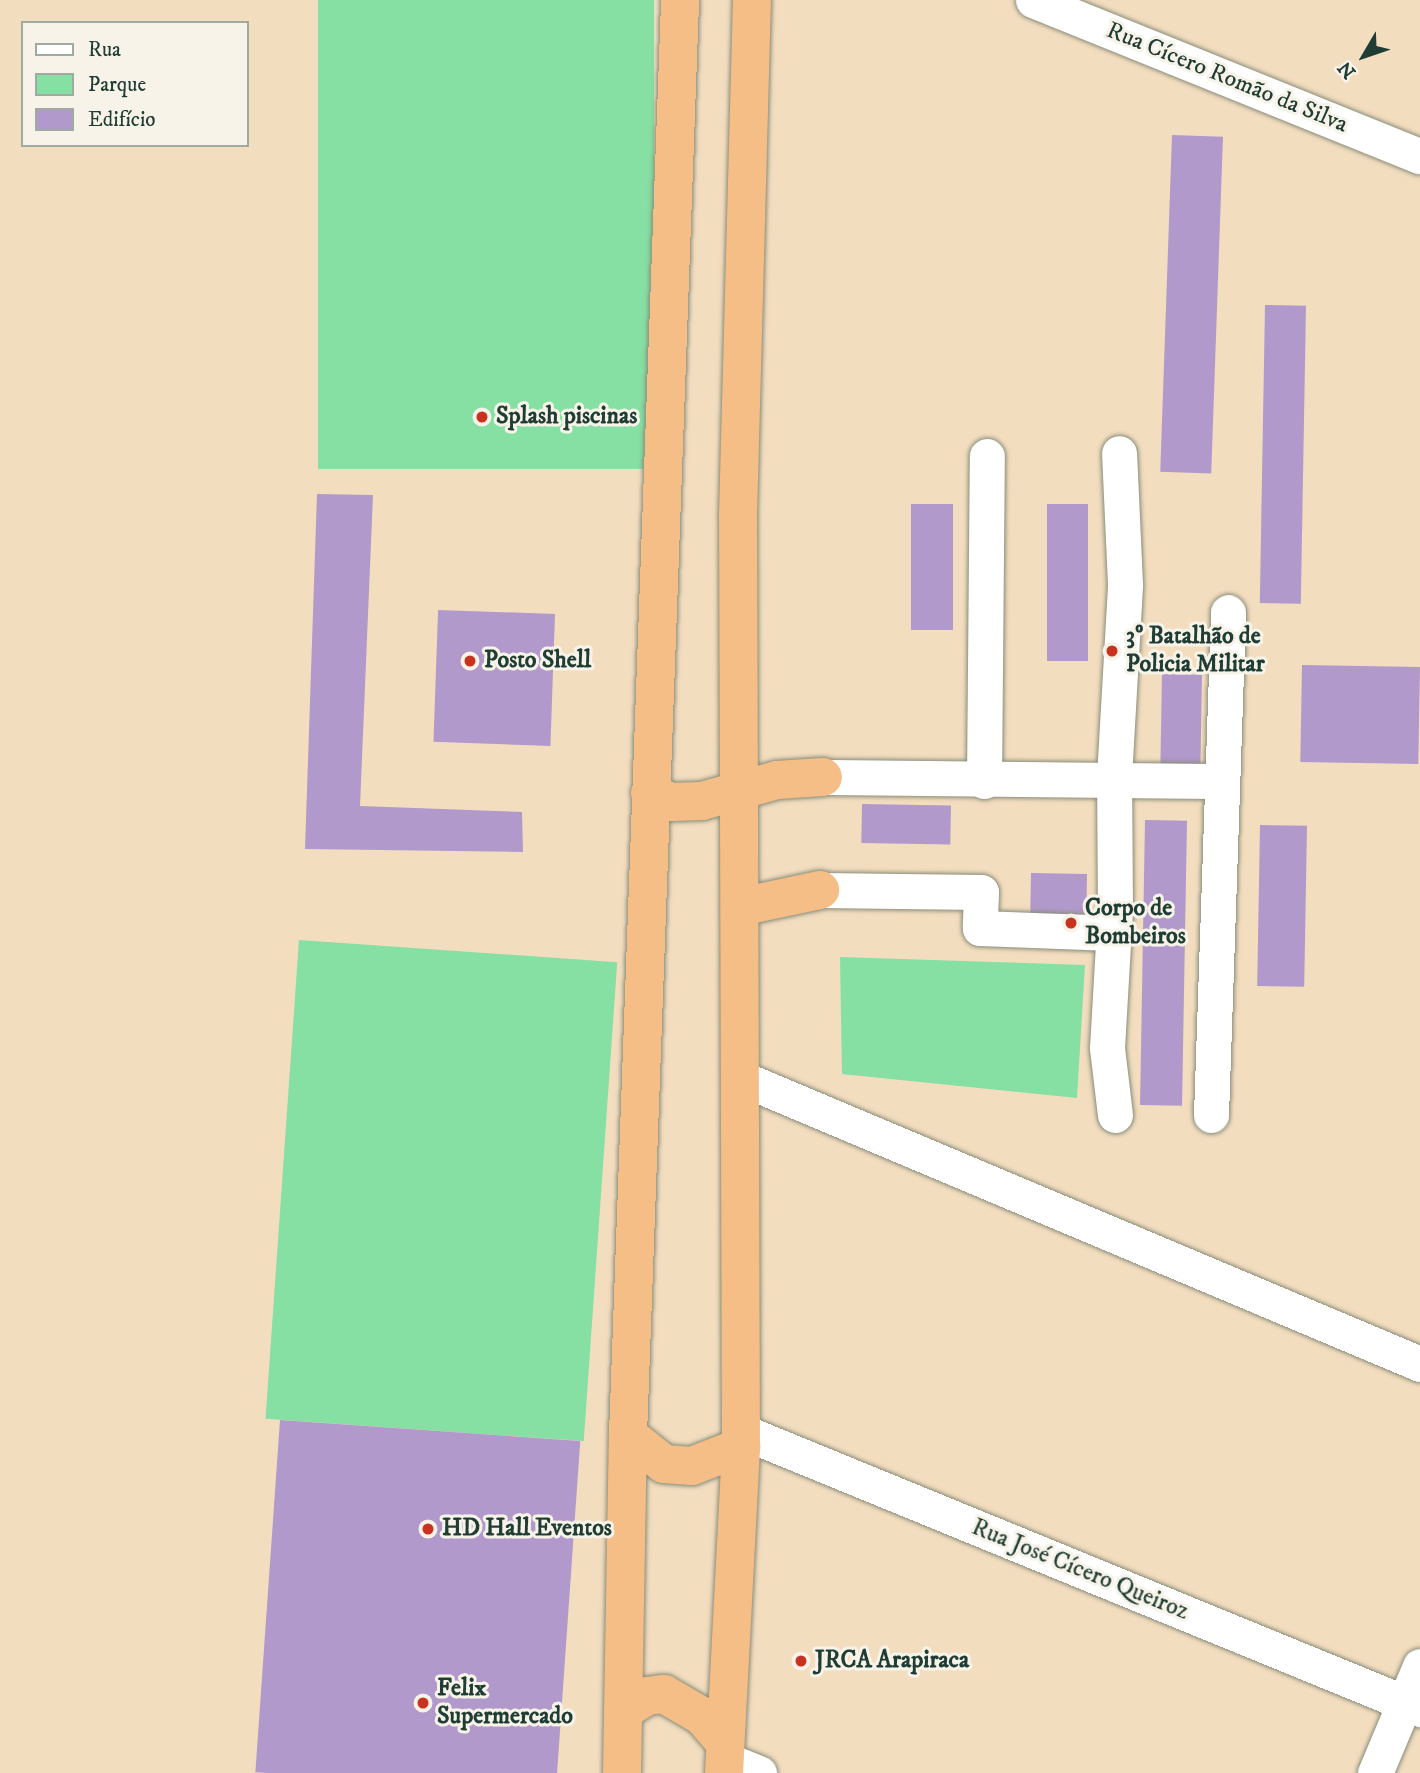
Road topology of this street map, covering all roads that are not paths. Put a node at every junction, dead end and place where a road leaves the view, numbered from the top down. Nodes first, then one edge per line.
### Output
1 (680, 0) edge
2 (752, 0) edge
3 (1033, 0) edge
4 (1420, 156) edge
5 (1119, 453) dead end
6 (987, 456) dead end
7 (1228, 612) dead end
8 (823, 777) joint
9 (1114, 778) junction
10 (984, 781) junction
11 (1219, 781) junction
12 (738, 791) junction
13 (650, 793) junction
14 (820, 890) joint
15 (740, 907) junction
16 (1113, 933) junction
17 (741, 1078) junction
18 (1115, 1115) dead end
19 (1210, 1115) dead end
20 (1420, 1364) edge
21 (628, 1435) junction
22 (741, 1439) junction
23 (1420, 1665) edge
24 (1412, 1706) edge
25 (623, 1712) junction
26 (724, 1758) edge
27 (622, 1773) edge
28 (759, 1773) edge
29 (1375, 1773) edge

1 - 13 highway
2 - 12 highway
3 - 4 street, Rua Cícero Romão da Silva
5 - 9 street
6 - 10 street
7 - 11 street
8 - 10 street
8 - 12 highway
9 - 10 street
9 - 11 street
9 - 16 street
11 - 19 street
12 - 13 highway
12 - 15 highway
13 - 21 highway
14 - 15 highway
14 - 16 street
15 - 17 highway
16 - 18 street
17 - 20 street
17 - 22 highway
21 - 22 highway
21 - 25 highway
22 - 24 street, Rua José Cícero Queiroz
22 - 26 highway
23 - 24 street
24 - 29 street
25 - 26 highway
25 - 27 highway
26 - 28 street

